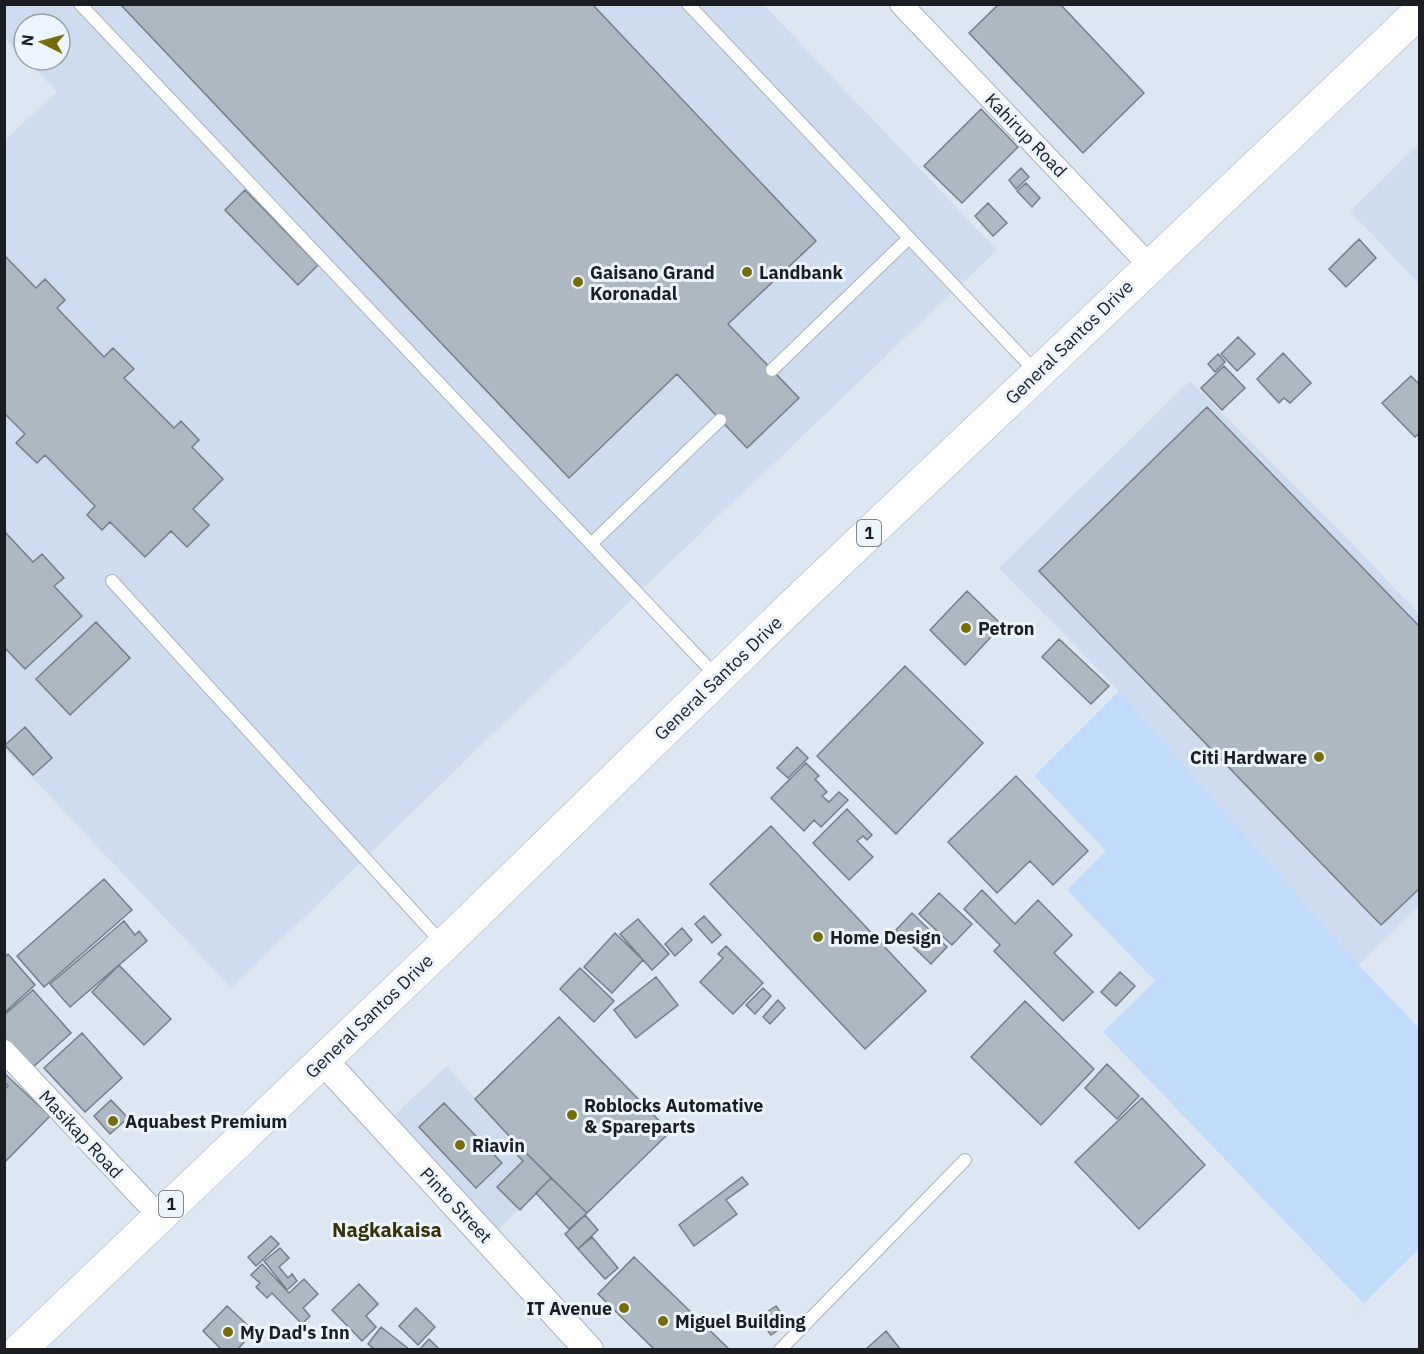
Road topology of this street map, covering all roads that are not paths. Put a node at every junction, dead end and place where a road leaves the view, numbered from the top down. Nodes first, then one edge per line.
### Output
1 (80, 4) edge
2 (688, 4) edge
3 (902, 4) edge
4 (1419, 11) edge
5 (909, 238) junction
6 (1150, 266) junction
7 (772, 370) dead end
8 (1037, 373) junction
9 (720, 420) dead end
10 (591, 544) junction
11 (112, 581) dead end
12 (718, 678) junction
13 (444, 945) junction
14 (4, 1051) edge
15 (323, 1060) junction
16 (965, 1160) dead end
17 (159, 1216) junction
18 (20, 1350) edge
19 (590, 1350) edge
20 (780, 1350) edge

1 - 10 lane
2 - 5 lane
3 - 6 street, Kahirup Road
4 - 6 highway, General Santos Drive / 1
5 - 7 lane
5 - 8 lane
6 - 8 highway, General Santos Drive / 1
8 - 12 highway, General Santos Drive / 1
9 - 10 lane
10 - 12 lane
11 - 13 lane
12 - 13 highway, General Santos Drive / 1
13 - 15 highway, General Santos Drive / 1
14 - 17 street, Masikap Road
15 - 17 highway, General Santos Drive / 1
15 - 19 street, Pinto Street
16 - 20 lane
17 - 18 highway, General Santos Drive / 1

